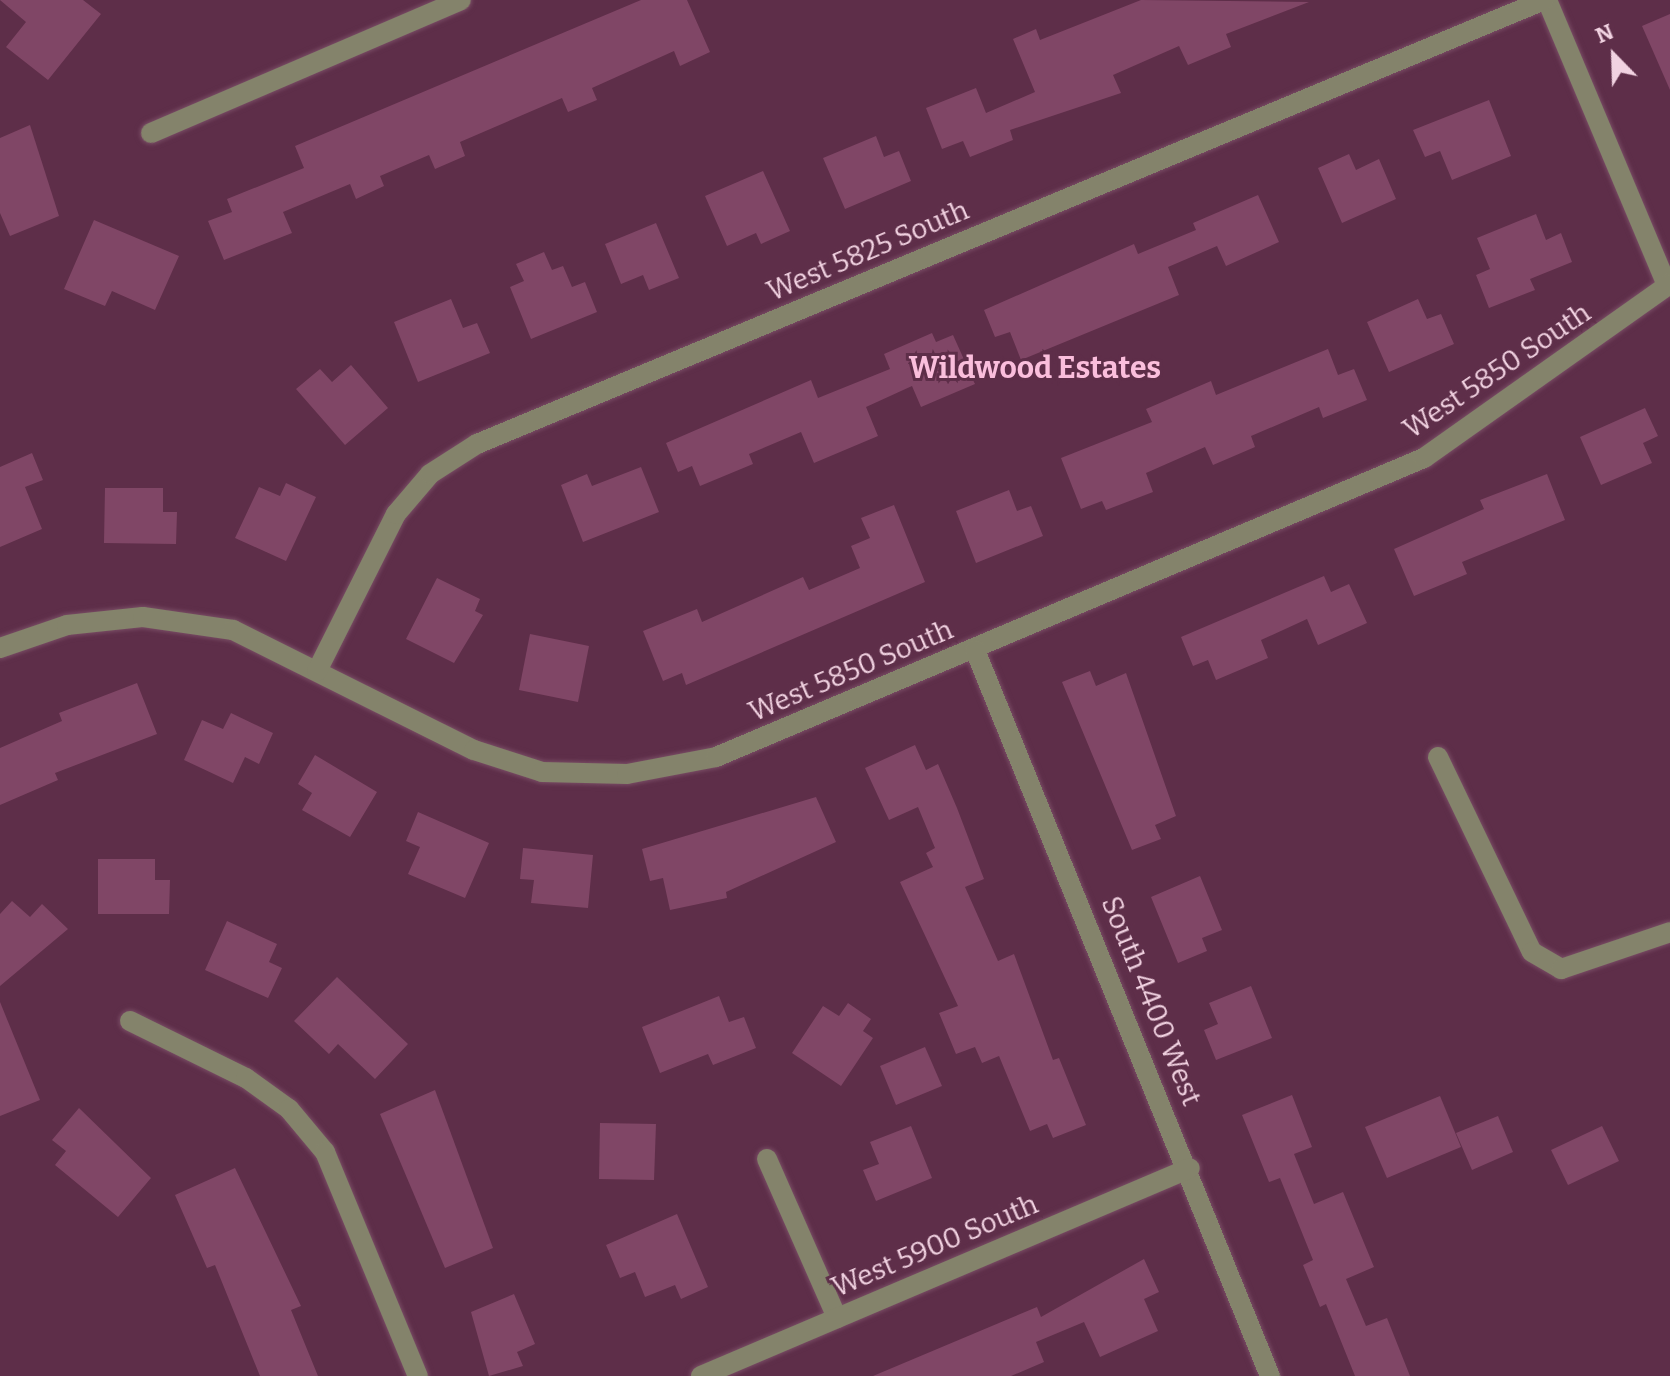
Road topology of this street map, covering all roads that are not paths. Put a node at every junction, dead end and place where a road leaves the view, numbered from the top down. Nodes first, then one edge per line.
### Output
1 (461, 0) edge
2 (1546, 0) edge
3 (151, 133) dead end
4 (1669, 285) edge
5 (0, 648) edge
6 (975, 650) junction
7 (317, 671) junction
8 (1438, 757) dead end
9 (1670, 932) edge
10 (130, 1021) dead end
11 (767, 1159) dead end
12 (1190, 1168) junction
13 (837, 1318) junction
14 (418, 1376) edge
15 (701, 1376) edge
16 (1270, 1376) edge

1 - 3 street
2 - 4 street
2 - 7 street, West 5825 South
4 - 6 street, West 5850 South
5 - 7 street, West 5850 South
6 - 7 street, West 5850 South
6 - 12 street, South 4400 West
8 - 9 street
10 - 14 street
11 - 13 street
12 - 13 street, West 5900 South
12 - 16 street, South 4400 West
13 - 15 street, West 5900 South

